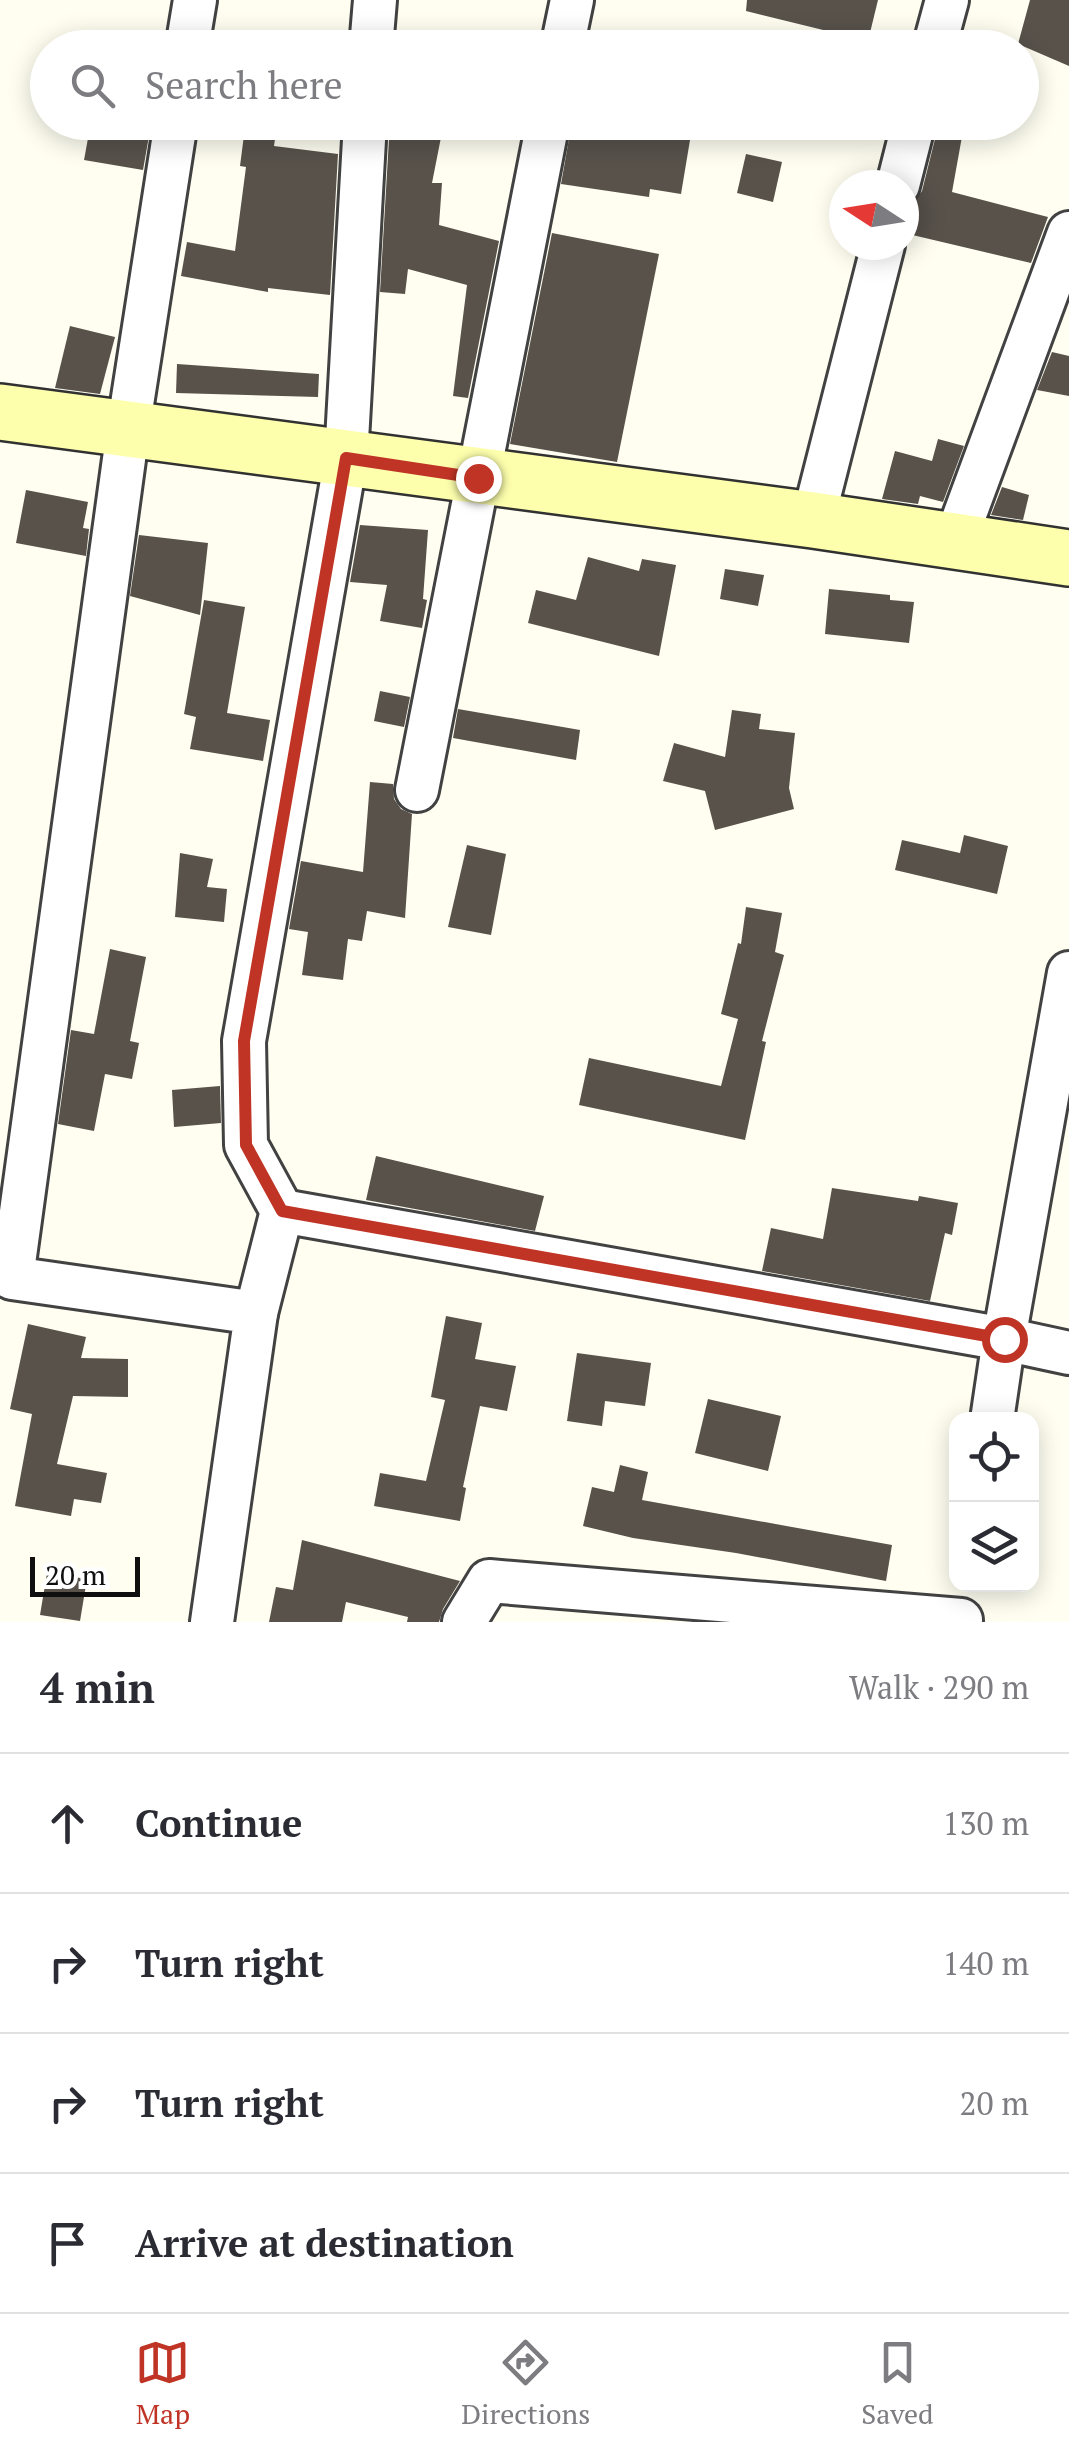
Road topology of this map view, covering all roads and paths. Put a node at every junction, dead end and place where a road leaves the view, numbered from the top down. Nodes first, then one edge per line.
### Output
1 (195, 0) edge
2 (375, 0) edge
3 (572, 0) edge
4 (947, 0) edge
5 (190, 30) edge
6 (372, 30) edge
7 (566, 30) edge
8 (939, 30) edge
9 (173, 140) edge
10 (364, 140) edge
11 (544, 140) edge
12 (909, 140) edge
13 (902, 170) edge
14 (1069, 232) edge
15 (879, 260) edge
16 (0, 412) edge
17 (128, 430) junction
18 (346, 458) junction
19 (478, 478) junction
20 (813, 520) junction
21 (954, 542) junction
22 (1069, 558) edge
23 (417, 790) dead end
24 (1069, 972) edge
25 (282, 1211) junction
26 (6, 1281) edge
27 (256, 1313) junction
28 (1004, 1339) junction
29 (1069, 1353) edge
30 (993, 1412) edge
31 (963, 1609) edge
32 (212, 1622) edge
33 (464, 1622) edge

1 - 5 street
2 - 6 street
3 - 7 street
4 - 8 street
9 - 17 street
10 - 18 street
11 - 19 street
12 - 13 street
14 - 21 street
15 - 20 street
16 - 17 street
17 - 18 street
17 - 26 street
18 - 19 street
18 - 25 street
19 - 20 street
19 - 23 street
20 - 21 street
21 - 22 street
24 - 28 street
25 - 27 street
25 - 28 street
26 - 27 street
27 - 32 street
28 - 29 street
28 - 30 street
31 - 33 street

